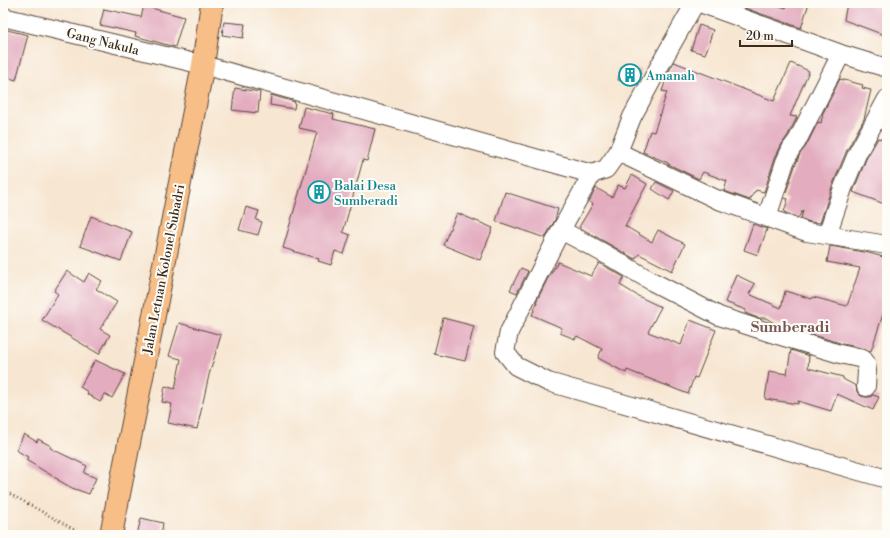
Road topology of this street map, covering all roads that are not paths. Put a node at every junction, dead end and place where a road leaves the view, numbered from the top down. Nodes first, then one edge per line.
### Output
1 (212, 3) edge
2 (695, 3) edge
3 (700, 3) edge
4 (3, 16) edge
5 (841, 54) junction
6 (203, 65) junction
7 (887, 68) edge
8 (887, 99) edge
9 (618, 152) junction
10 (592, 174) junction
11 (767, 217) junction
12 (561, 230) junction
13 (827, 235) junction
14 (887, 245) edge
15 (866, 387) dead end
16 (887, 478) edge
17 (112, 535) edge

1 - 6 main road, Jalan Letnan Kolonel Subadri
2 - 9 street
3 - 5 street
4 - 6 street, Gang Nakula
5 - 7 street
5 - 11 street
6 - 10 street, Gang Nakula
6 - 17 main road, Jalan Letnan Kolonel Subadri
8 - 13 street
9 - 10 street
9 - 11 street
10 - 12 street
11 - 13 street
12 - 15 street
12 - 16 street
13 - 14 street

